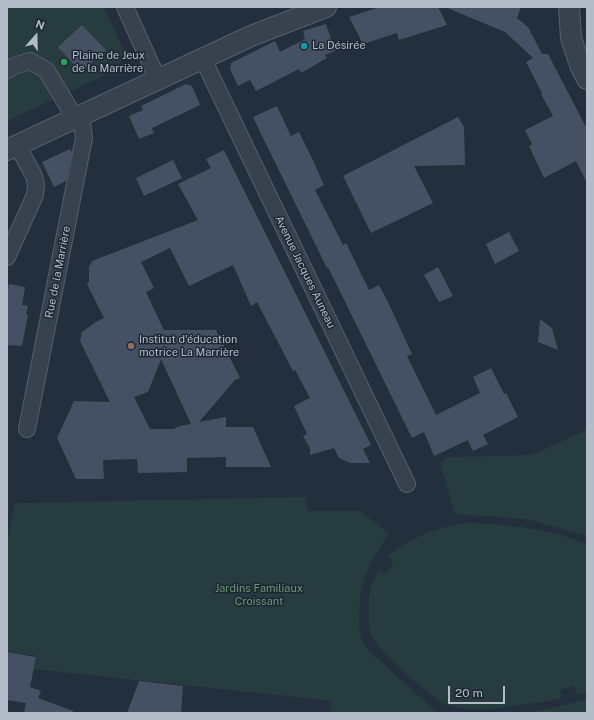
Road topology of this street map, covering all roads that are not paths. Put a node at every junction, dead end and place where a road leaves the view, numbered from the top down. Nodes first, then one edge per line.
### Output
1 (125, 7) edge
2 (326, 7) edge
3 (569, 7) edge
4 (203, 59) junction
5 (7, 70) edge
6 (587, 79) edge
7 (158, 80) junction
8 (78, 117) junction
9 (12, 147) edge
10 (7, 257) edge
11 (27, 429) dead end
12 (407, 484) dead end

1 - 7 street
2 - 4 street
3 - 6 street
4 - 7 street
4 - 12 street, Avenue Jacques Auneau
5 - 8 street
7 - 8 street
8 - 9 street
8 - 11 street, Rue de la Marrière
9 - 10 street

